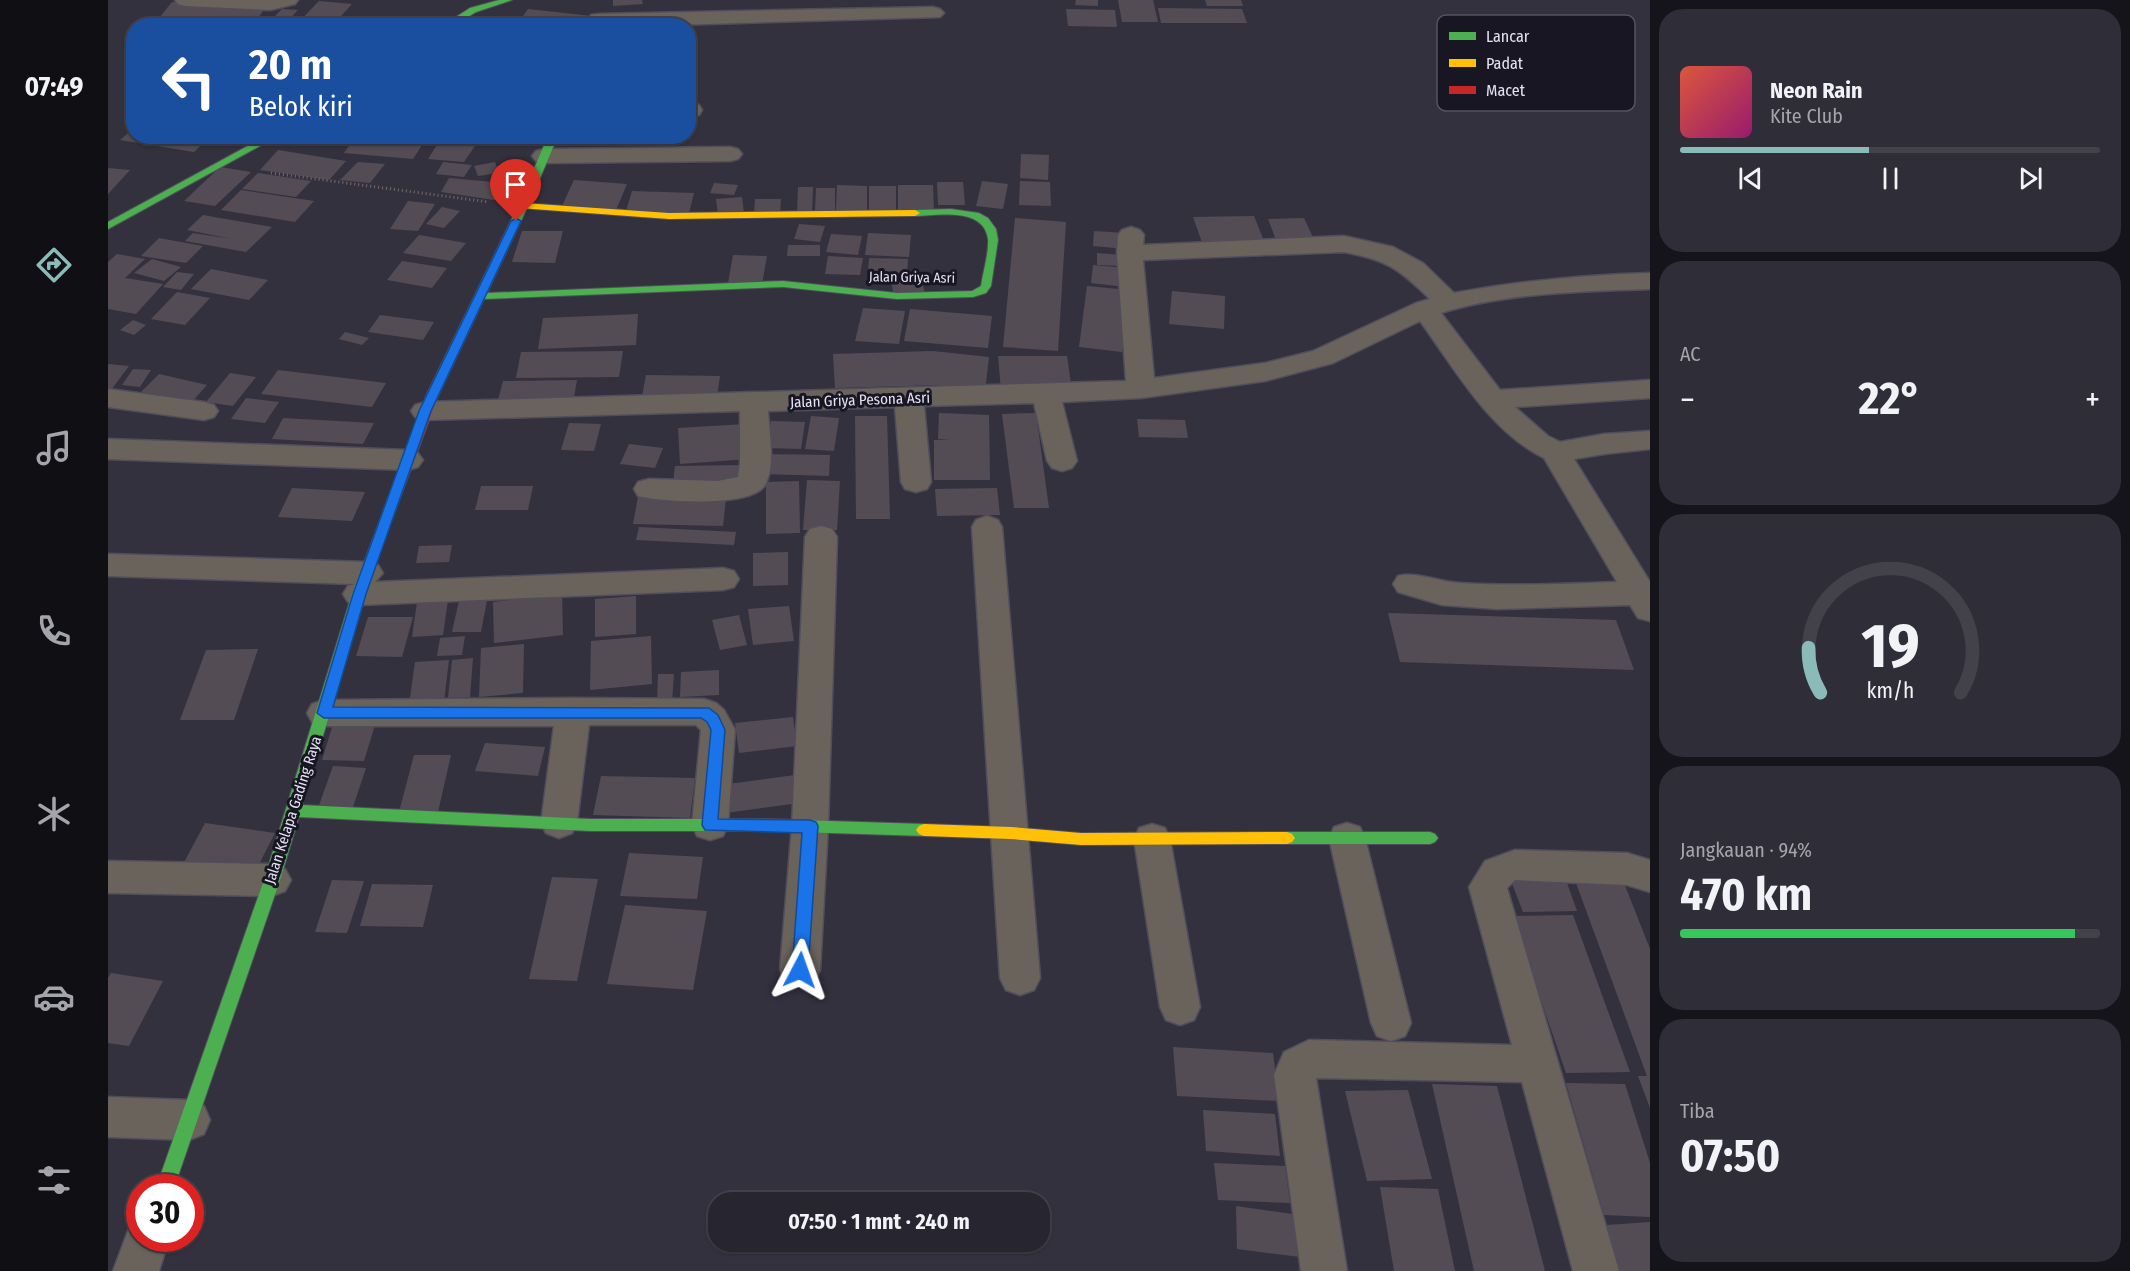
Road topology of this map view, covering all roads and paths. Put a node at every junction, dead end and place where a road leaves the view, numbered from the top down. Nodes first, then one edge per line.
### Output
1 (185, 0) edge
2 (288, 0) edge
3 (508, 0) edge
4 (607, 0) edge
5 (933, 14) dead end
6 (460, 18) edge
7 (600, 18) edge
8 (696, 20) edge
9 (260, 144) edge
10 (548, 146) edge
11 (730, 154) dead end
12 (223, 165) junction
13 (523, 206) junction
14 (108, 226) edge
15 (1650, 281) edge
16 (481, 296) junction
17 (1437, 306) junction
18 (1141, 389) junction
19 (1650, 389) edge
20 (1046, 394) junction
21 (108, 398) edge
22 (909, 399) junction
23 (1494, 399) junction
24 (754, 403) junction
25 (204, 411) dead end
26 (425, 411) junction
27 (1650, 440) edge
28 (108, 449) edge
29 (1555, 452) junction
30 (408, 460) junction
31 (1062, 461) dead end
32 (916, 482) dead end
33 (649, 489) dead end
34 (987, 527) dead end
35 (820, 537) dead end
36 (108, 565) edge
37 (723, 579) dead end
38 (363, 583) junction
39 (1409, 584) dead end
40 (1647, 599) edge
41 (573, 711) junction
42 (324, 713) junction
43 (292, 811) junction
44 (559, 823) junction
45 (710, 825) junction
46 (810, 826) junction
47 (1011, 833) junction
48 (1152, 838) junction
49 (1347, 838) junction
50 (1430, 838) dead end
51 (1650, 876) edge
52 (108, 877) edge
53 (272, 880) junction
54 (800, 970) dead end
55 (1020, 978) dead end
56 (1180, 1007) dead end
57 (1391, 1023) dead end
58 (1539, 1064) junction
59 (108, 1117) edge
60 (189, 1120) junction
61 (170, 1174) edge
62 (143, 1252) edge
63 (136, 1271) edge
64 (1324, 1271) edge
65 (1596, 1271) edge

1 - 2 street
3 - 6 street
4 - 7 street
5 - 8 street
9 - 12 street
10 - 11 street
10 - 13 street, Jalan Kelapa Gading Raya
12 - 13 path
12 - 14 street
13 - 16 street, Jalan Kelapa Gading Raya
13 - 16 street, Jalan Griya Asri
15 - 17 street, Jalan Griya Pesona Asri
16 - 26 street, Jalan Kelapa Gading Raya
17 - 18 street, Jalan Griya Pesona Asri
17 - 18 street
17 - 23 street
18 - 20 street, Jalan Griya Pesona Asri
19 - 23 street
20 - 22 street, Jalan Griya Pesona Asri
20 - 31 street
21 - 25 street
22 - 24 street, Jalan Griya Pesona Asri
22 - 32 street
23 - 29 street
24 - 26 street, Jalan Griya Pesona Asri
24 - 33 street
26 - 30 street, Jalan Kelapa Gading Raya
27 - 29 street
28 - 30 street
29 - 40 street
30 - 38 street, Jalan Kelapa Gading Raya
34 - 47 street
35 - 46 street
36 - 38 street
37 - 38 street
38 - 42 street, Jalan Kelapa Gading Raya
39 - 40 street
41 - 42 street
41 - 44 street
41 - 45 street
42 - 43 street, Jalan Kelapa Gading Raya
43 - 44 street
43 - 53 street, Jalan Kelapa Gading Raya
44 - 45 street
45 - 46 street
46 - 47 street
46 - 54 street
47 - 48 street
47 - 55 street
48 - 49 street
48 - 56 street
49 - 50 street
49 - 57 street
51 - 58 street
52 - 53 street
53 - 60 street, Jalan Kelapa Gading Raya
58 - 64 street
58 - 65 street
59 - 60 street
60 - 61 street, Jalan Kelapa Gading Raya
62 - 63 street

